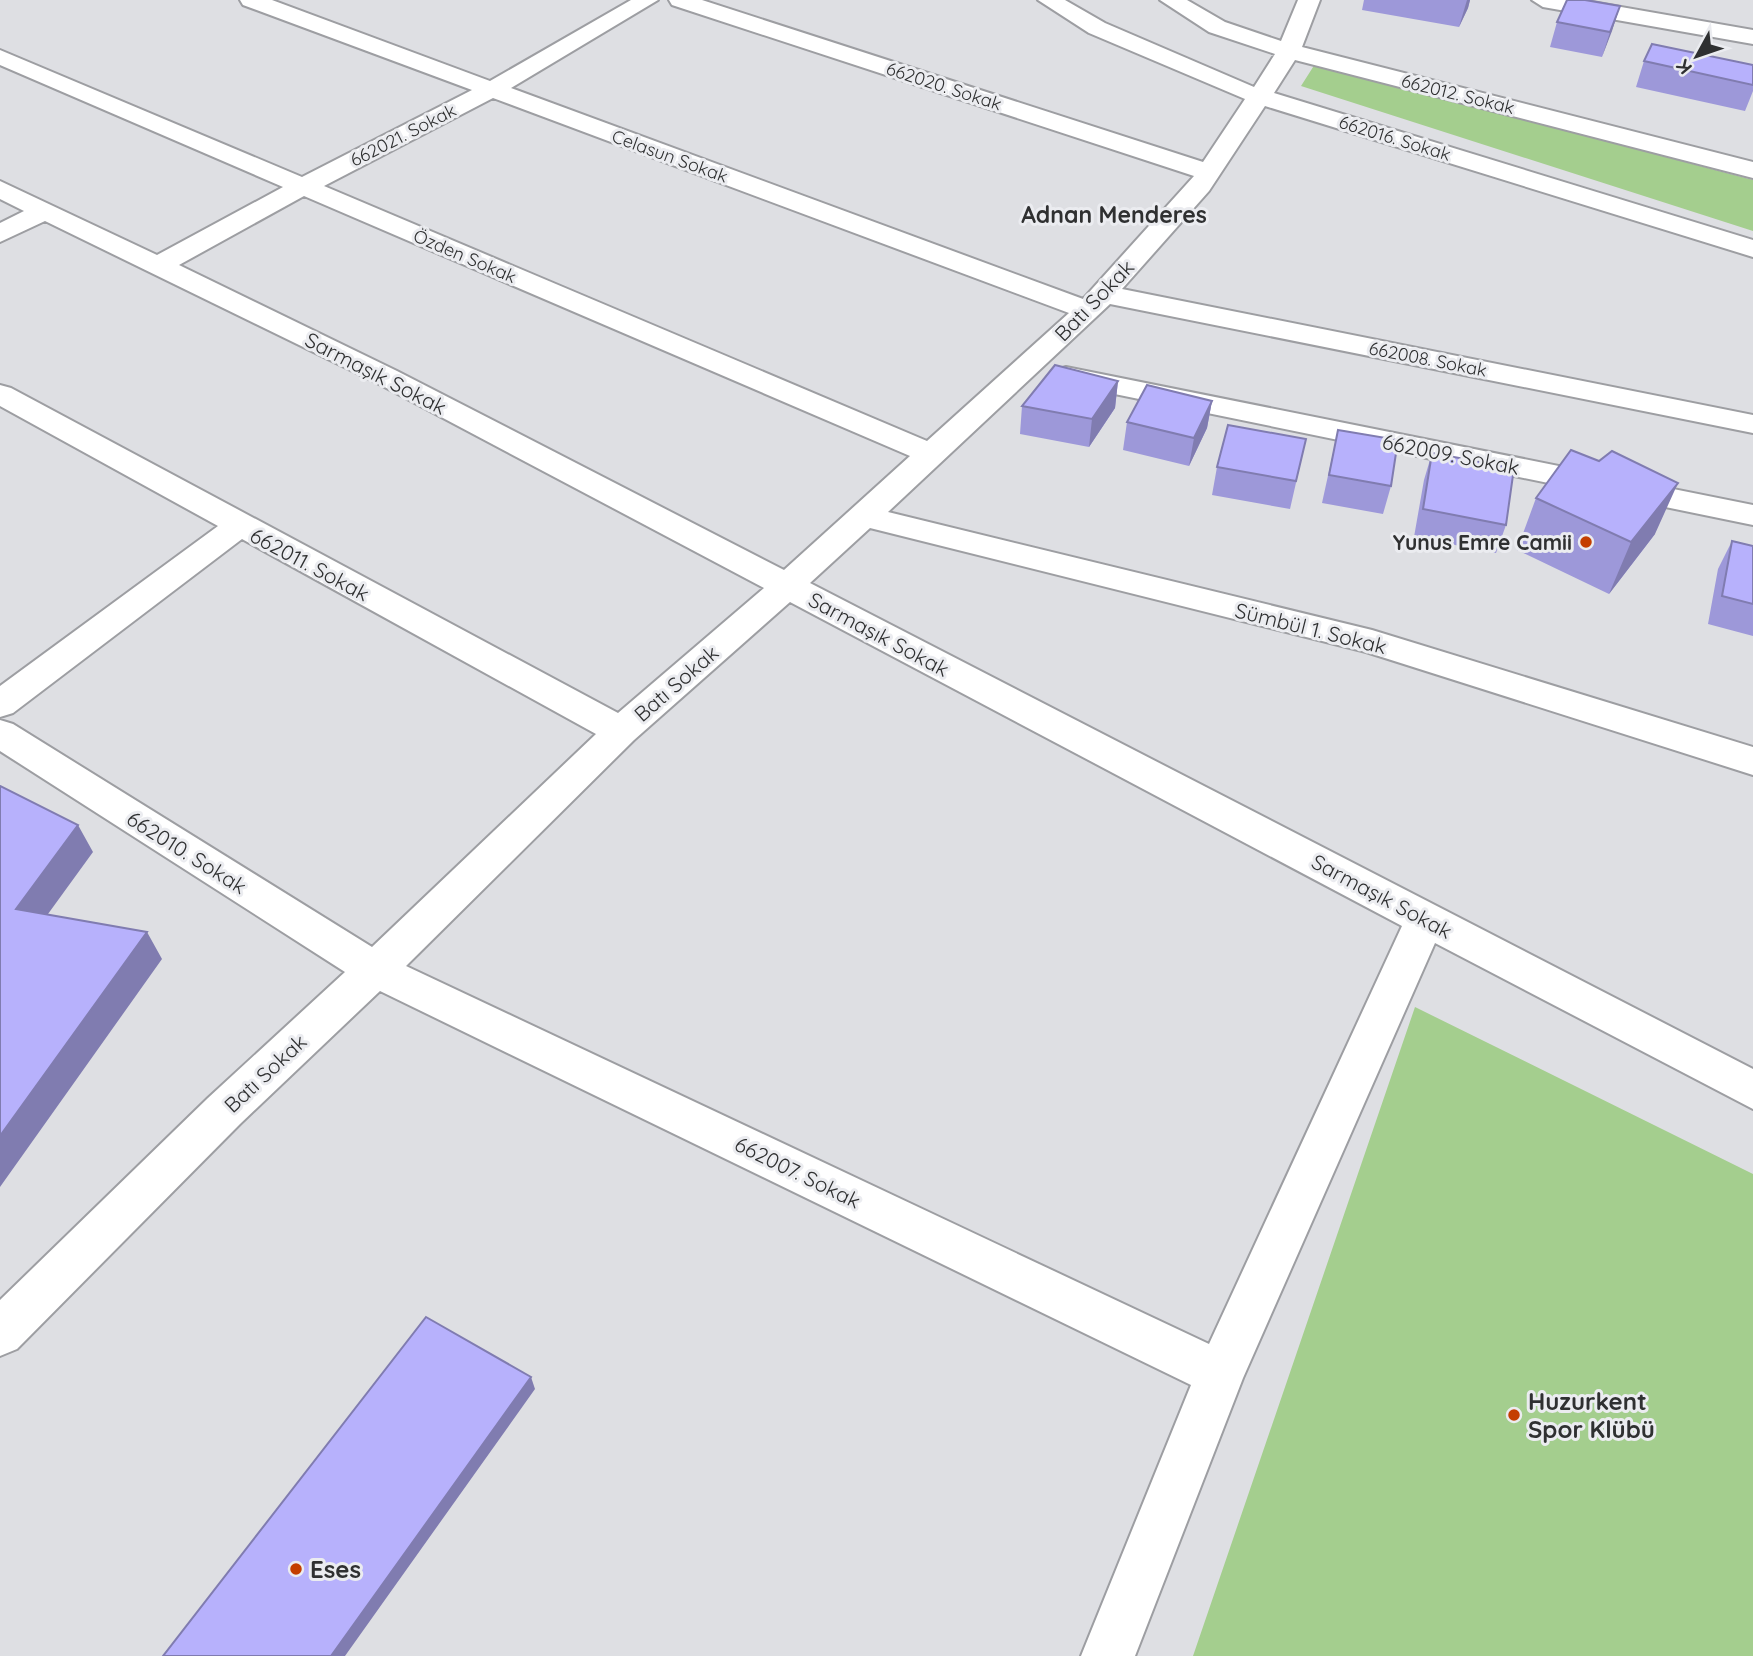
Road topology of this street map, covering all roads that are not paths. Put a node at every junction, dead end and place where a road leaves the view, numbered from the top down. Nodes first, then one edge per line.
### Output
1 (251, 0) edge
2 (647, 0) edge
3 (680, 0) edge
4 (1049, 0) edge
5 (1171, 0) edge
6 (1308, 0) edge
7 (1544, 0) edge
8 (1753, 37) edge
9 (1289, 51) junction
10 (0, 57) edge
11 (491, 90) junction
12 (1257, 96) junction
13 (1753, 170) edge
14 (1208, 172) junction
15 (302, 187) junction
16 (0, 188) edge
17 (45, 210) junction
18 (0, 234) edge
19 (1753, 249) edge
20 (156, 267) junction
21 (1096, 303) junction
22 (1025, 368) junction
23 (0, 394) edge
24 (1753, 424) edge
25 (931, 454) junction
26 (1753, 515) edge
27 (863, 516) junction
28 (239, 526) junction
29 (787, 586) junction
30 (0, 704) edge
31 (621, 731) junction
32 (0, 733) edge
33 (1753, 761) edge
34 (1425, 919) junction
35 (374, 970) junction
36 (1753, 1090) edge
37 (0, 1334) edge
38 (1220, 1374) junction
39 (1108, 1656) edge

1 - 11 street, Celasun Sokak
2 - 11 street, 662021. Sokak
3 - 14 street, 662020. Sokak
4 - 12 street, 662016. Sokak
5 - 9 street, 662012. Sokak
6 - 9 street, Batı Sokak
7 - 8 street
9 - 12 street, Batı Sokak
9 - 13 street, 662012. Sokak
10 - 15 street, Özden Sokak
11 - 15 street, 662021. Sokak
11 - 21 street, Celasun Sokak
12 - 14 street, Batı Sokak
12 - 19 street, 662016. Sokak
14 - 21 street, Batı Sokak
15 - 20 street, 662021. Sokak
15 - 25 street, Özden Sokak
16 - 17 street, Sarmaşık Sokak
17 - 18 street
17 - 20 street, Sarmaşık Sokak
20 - 29 street, Sarmaşık Sokak
21 - 22 street, Batı Sokak
21 - 24 street, 662008. Sokak
22 - 25 street, Batı Sokak
22 - 26 street, 662009. Sokak
23 - 28 street, 662011. Sokak
25 - 27 street, Batı Sokak
27 - 29 street, Batı Sokak
27 - 33 street, Sümbül 1. Sokak
28 - 30 street
28 - 31 street, 662011. Sokak
29 - 31 street, Batı Sokak
29 - 34 street, Sarmaşık Sokak
31 - 35 street, Batı Sokak
32 - 35 street, 662010. Sokak
34 - 36 street, Sarmaşık Sokak
34 - 38 street
35 - 37 street, Batı Sokak
35 - 38 street, 662007. Sokak
38 - 39 street

